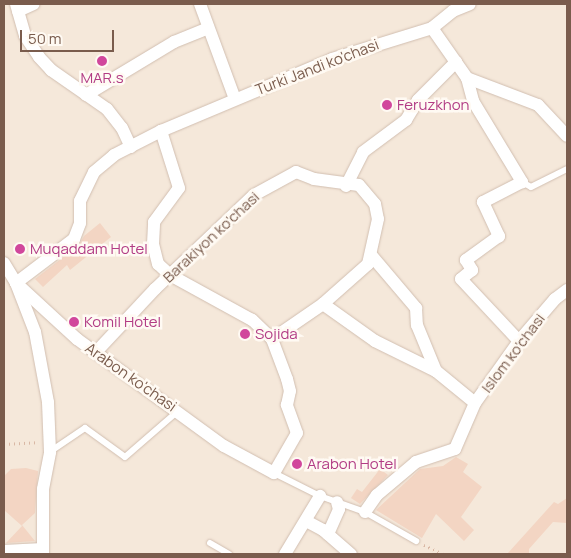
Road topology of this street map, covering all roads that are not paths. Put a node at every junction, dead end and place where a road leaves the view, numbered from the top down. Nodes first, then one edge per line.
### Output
1 (34, 4) edge
2 (200, 4) edge
3 (470, 4) edge
4 (17, 7) edge
5 (449, 7) edge
6 (208, 28) junction
7 (432, 28) junction
8 (456, 62) junction
9 (467, 78) junction
10 (86, 95) junction
11 (235, 99) junction
12 (162, 131) junction
13 (567, 136) edge
14 (131, 147) junction
15 (567, 169) edge
16 (522, 182) junction
17 (346, 186) junction
18 (371, 255) junction
19 (4, 263) edge
20 (170, 275) junction
21 (16, 283) junction
22 (567, 290) edge
23 (323, 304) junction
24 (272, 339) junction
25 (519, 341) junction
26 (97, 351) junction
27 (436, 371) junction
28 (475, 403) junction
29 (178, 411) junction
30 (50, 446) junction
31 (274, 472) junction
32 (320, 496) junction
33 (337, 502) junction
34 (365, 512) junction
35 (308, 522) junction
36 (328, 534) junction
37 (416, 541) road end
38 (210, 543) dead end
39 (4, 551) edge
40 (43, 552) edge
41 (229, 554) edge
42 (285, 554) edge
43 (352, 554) edge

1 - 4 street
2 - 6 street
3 - 5 street, Turki Jandi ko'chasi
4 - 10 street
5 - 7 street, Turki Jandi ko'chasi
6 - 10 street
6 - 11 street
7 - 8 street
7 - 11 street, Turki Jandi ko'chasi
8 - 9 street
8 - 17 street
9 - 13 street
9 - 16 street
10 - 14 street
11 - 12 street, Turki Jandi ko'chasi
12 - 14 street, Turki Jandi ko'chasi
12 - 20 street
14 - 21 street, Turki Jandi ko'chasi
15 - 16 lane
16 - 25 street
17 - 18 street, Barakiyon ko'chasi
17 - 20 street, Barakiyon ko'chasi
18 - 23 street
18 - 27 street, Islom ko'chasi
19 - 21 street, Arabon ko'chasi
20 - 24 street
20 - 26 street, Barakiyon ko'chasi
21 - 26 street, Arabon ko'chasi
21 - 30 street
22 - 25 street, Islom ko'chasi
23 - 24 street
23 - 27 street, Islom ko'chasi
24 - 31 street
25 - 28 street, Islom ko'chasi
26 - 29 street, Arabon ko'chasi
27 - 28 street, Islom ko'chasi
28 - 34 street
29 - 30 lane
29 - 31 street, Arabon ko'chasi
30 - 40 street
31 - 32 lane
32 - 33 lane
32 - 35 street
33 - 34 lane
33 - 36 street
34 - 37 lane
35 - 36 street
35 - 42 street
36 - 43 street
38 - 41 lane
39 - 40 street

